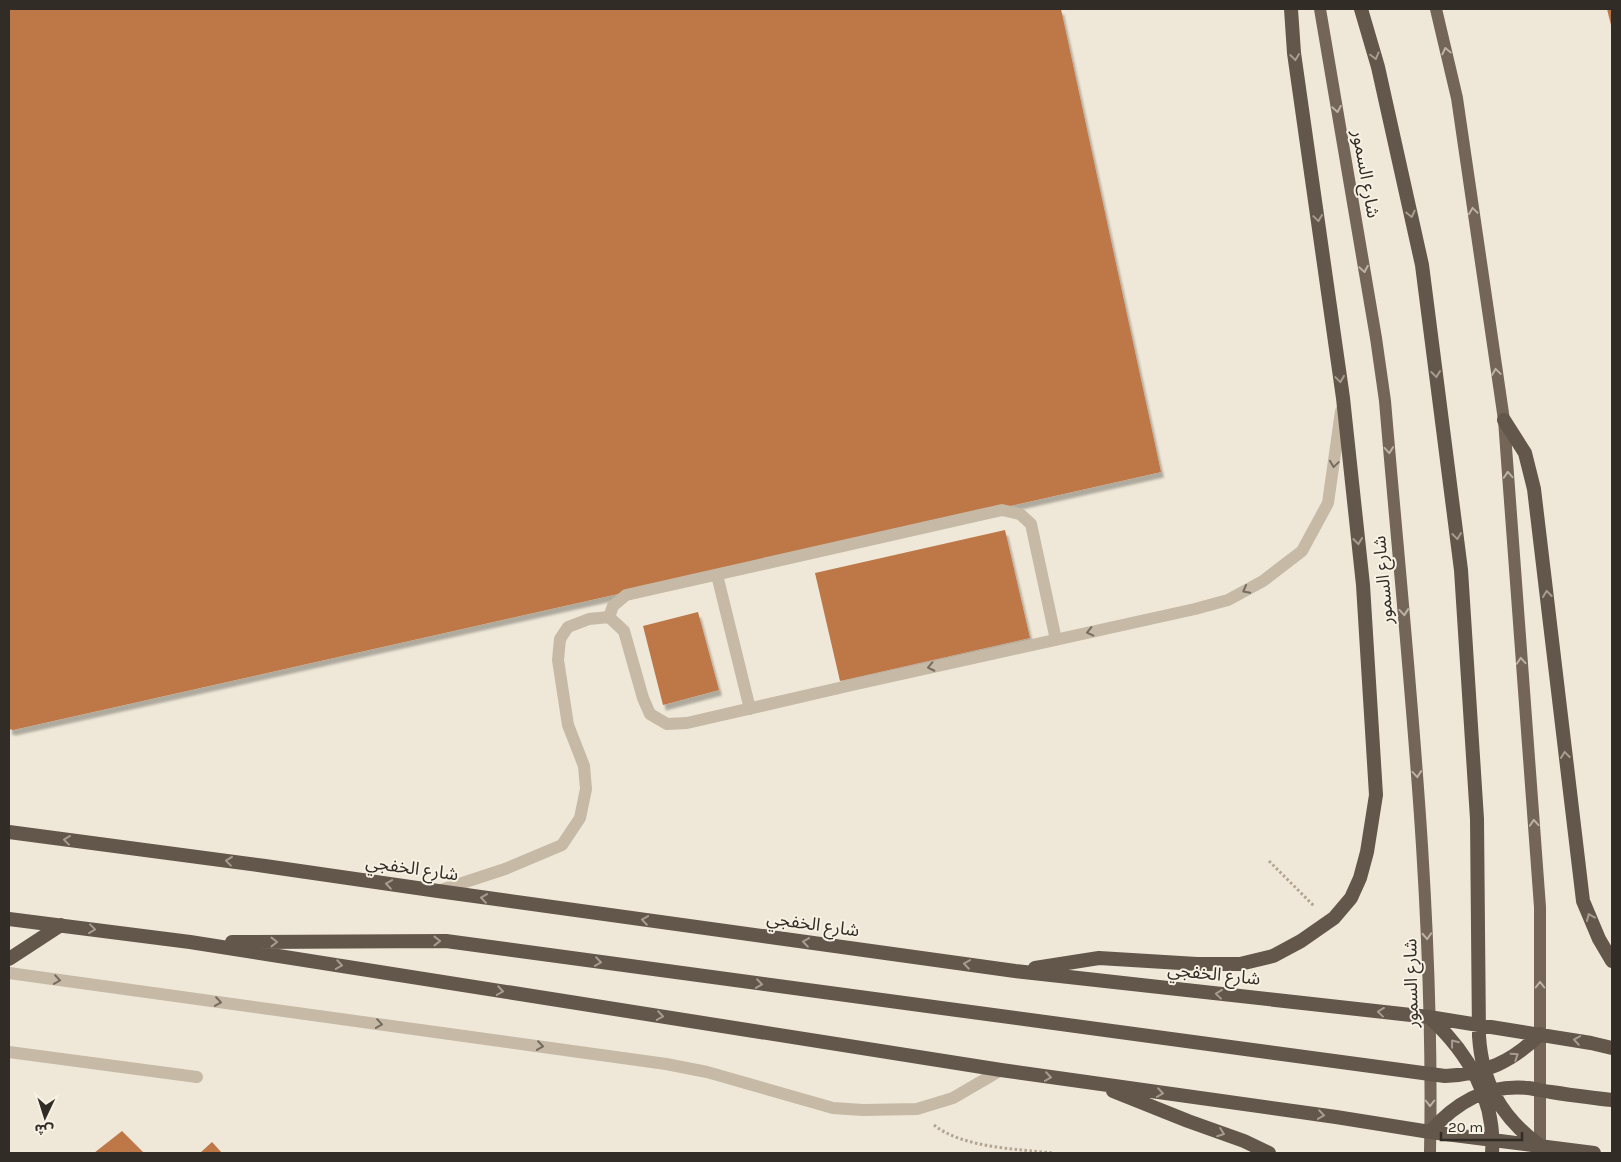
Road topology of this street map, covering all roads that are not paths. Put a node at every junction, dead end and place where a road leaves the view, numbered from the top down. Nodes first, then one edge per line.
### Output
1 (1291, 9) edge
2 (1320, 9) edge
3 (1361, 9) edge
4 (1436, 9) edge
5 (1343, 398) junction
6 (1504, 420) junction
7 (717, 575) junction
8 (609, 617) junction
9 (1056, 640) junction
10 (750, 708) junction
11 (9, 832) edge
12 (438, 891) junction
13 (9, 919) edge
14 (62, 925) junction
15 (190, 942) junction
16 (9, 959) edge
17 (1612, 961) edge
18 (1015, 971) junction
19 (9, 973) edge
20 (1429, 1017) junction
21 (1479, 1024) junction
22 (1540, 1034) junction
23 (1612, 1048) edge
24 (9, 1052) edge
25 (1001, 1070) junction
26 (1479, 1072) junction
27 (1430, 1075) junction
28 (197, 1077) dead end
29 (1094, 1083) junction
30 (1540, 1091) junction
31 (1487, 1092) junction
32 (1612, 1100) edge
33 (1430, 1132) junction
34 (1492, 1146) edge
35 (1540, 1150) edge
36 (1269, 1153) edge
37 (1430, 1153) edge
38 (1594, 1153) edge

1 -> 5 highway
2 -> 20 main road, شارع السمور
3 -> 21 highway
6 -> 4 main road
5 -> 9 street
5 -> 18 highway
17 -> 6 highway
22 -> 6 main road
7 - 8 street
7 - 9 street
7 - 10 street
8 - 10 street
8 - 12 street
9 -> 10 street
12 -> 11 highway, شارع الخفجي
18 -> 12 highway, شارع الخفجي
13 - 14 highway
14 -> 15 highway
14 - 16 highway
15 -> 25 highway
15 -> 27 highway
20 -> 18 highway, شارع الخفجي
19 -> 25 street
20 - 21 highway, شارع الخفجي
26 -> 20 highway
20 - 27 main road, شارع السمور
21 - 22 highway, شارع الخفجي
21 - 26 highway
23 -> 22 highway, شارع الخفجي
26 -> 22 highway
22 - 30 main road
24 - 28 street
25 -> 29 highway
26 - 27 highway
26 - 31 highway
27 -> 33 main road, شارع السمور
29 -> 33 highway
29 -> 36 highway
30 - 31 highway
30 - 32 highway
30 - 35 main road
31 - 33 highway
31 - 34 highway
31 - 35 highway
33 - 34 highway
33 - 37 main road, شارع السمور
34 - 35 highway
35 - 38 highway

